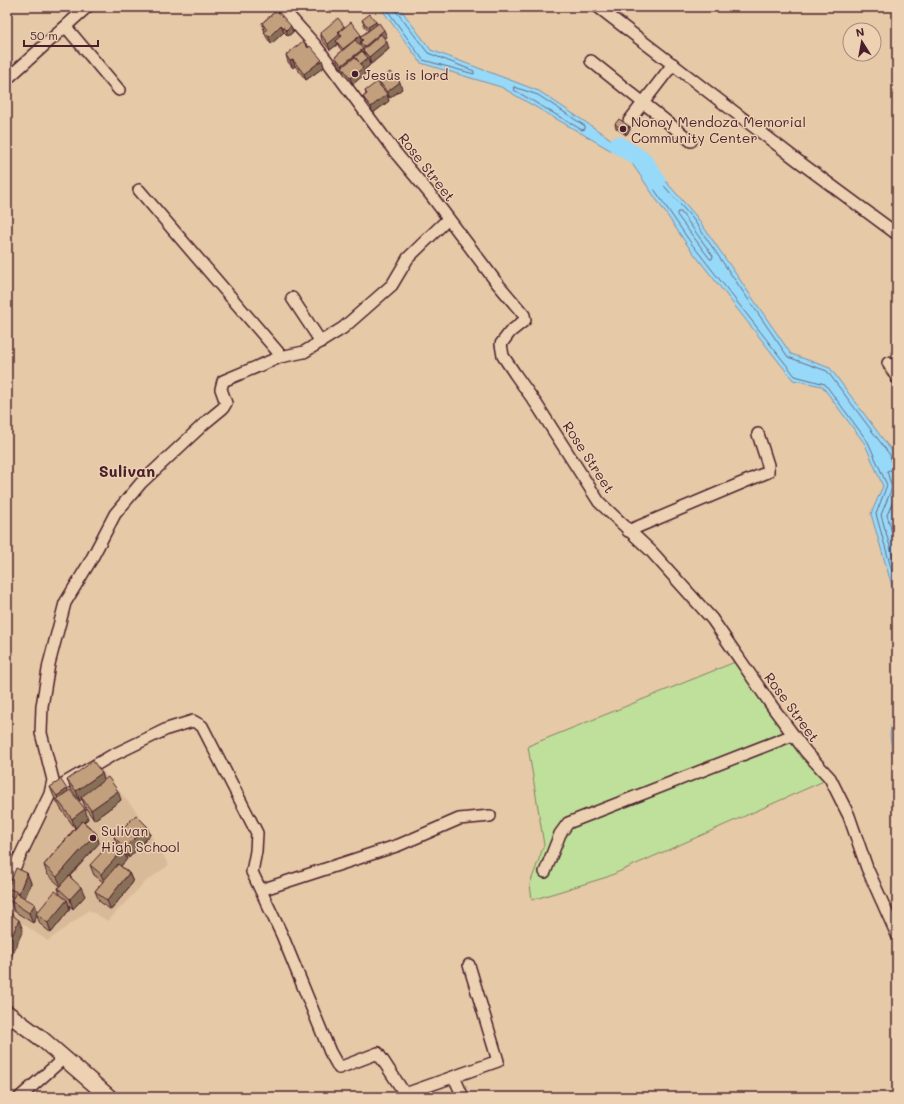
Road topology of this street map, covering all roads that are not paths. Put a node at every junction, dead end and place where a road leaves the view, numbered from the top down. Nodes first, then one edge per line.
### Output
1 (87, 7) edge
2 (281, 7) edge
3 (598, 7) edge
4 (66, 27) junction
5 (591, 61) dead end
6 (674, 64) junction
7 (7, 79) edge
8 (119, 90) dead end
9 (643, 103) junction
10 (629, 121) dead end
11 (691, 141) dead end
12 (139, 190) dead end
13 (448, 219) junction
14 (897, 234) edge
15 (292, 298) dead end
16 (321, 342) junction
17 (280, 357) junction
18 (888, 363) dead end
19 (897, 378) edge
20 (758, 434) dead end
21 (628, 530) junction
22 (793, 735) junction
23 (51, 791) junction
24 (490, 816) dead end
25 (545, 872) dead end
26 (7, 883) edge
27 (261, 890) junction
28 (897, 935) edge
29 (469, 964) dead end
30 (7, 1013) edge
31 (64, 1058) junction
32 (454, 1077) junction
33 (20, 1097) edge
34 (109, 1097) edge
35 (463, 1097) edge

1 - 4 street
2 - 13 street, Rose Street
3 - 6 street
4 - 7 street
4 - 8 street
5 - 9 street
6 - 9 street
6 - 14 street
9 - 10 street
9 - 11 street
12 - 17 street
13 - 16 street
13 - 21 street, Rose Street
15 - 16 street
16 - 17 street
17 - 23 street
18 - 19 street
20 - 21 street
21 - 22 street, Rose Street
22 - 25 street
22 - 28 street, Rose Street
23 - 26 street
23 - 27 street
24 - 27 street
27 - 32 street
29 - 32 street
30 - 31 main road
31 - 33 street
31 - 34 main road
32 - 35 street

